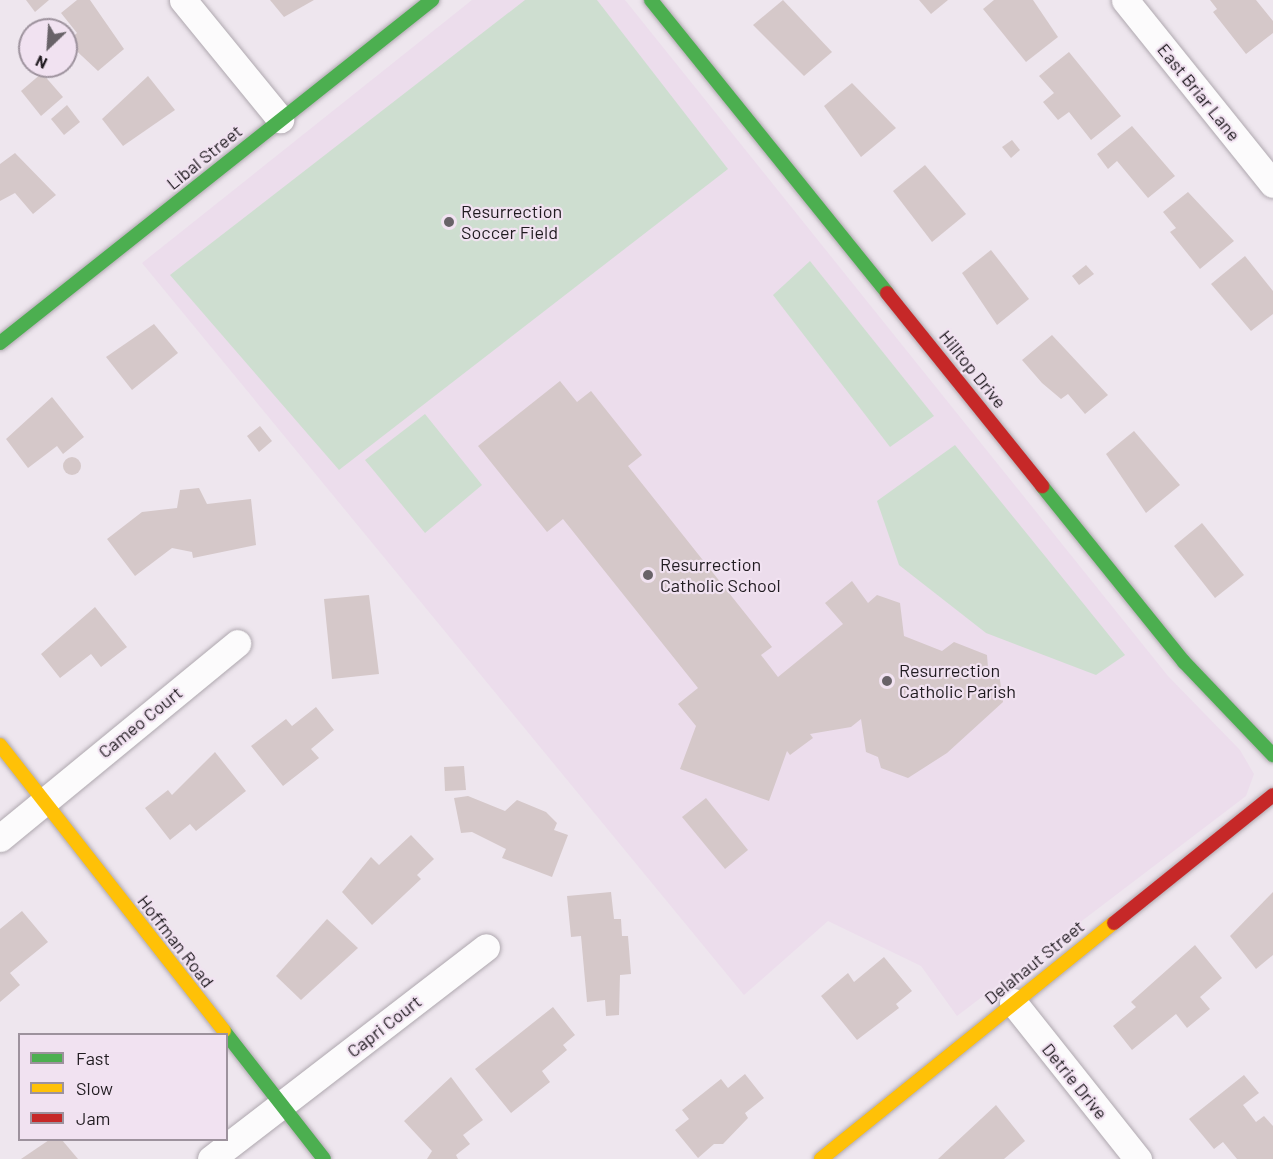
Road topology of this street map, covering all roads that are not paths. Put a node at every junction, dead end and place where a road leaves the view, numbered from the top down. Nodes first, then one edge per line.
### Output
1 (183, 0) edge
2 (432, 0) edge
3 (651, 0) edge
4 (1125, 0) edge
5 (279, 119) junction
6 (1273, 184) edge
7 (0, 343) edge
8 (237, 643) dead end
9 (0, 745) edge
10 (1273, 755) edge
11 (1273, 795) edge
12 (44, 802) junction
13 (0, 838) edge
14 (486, 947) dead end
15 (1013, 1002) junction
16 (225, 1033) edge
17 (228, 1036) edge
18 (281, 1104) junction
19 (211, 1159) edge
20 (324, 1159) edge
21 (821, 1159) edge
22 (1138, 1159) edge

1 - 5 street
2 - 5 street, Libal Street
3 - 10 street, Hilltop Drive
4 - 6 street, East Briar Lane
5 - 7 street, Libal Street
8 - 12 street, Cameo Court
9 - 12 street, Hoffman Road
11 - 15 street, Delahaut Street
12 - 13 street, Cameo Court
12 - 16 street, Hoffman Road
14 - 18 street, Capri Court
15 - 21 street, Delahaut Street
15 - 22 street, Detrie Drive
17 - 18 street, Hoffman Road
18 - 19 street, Capri Court
18 - 20 street, Hoffman Road

